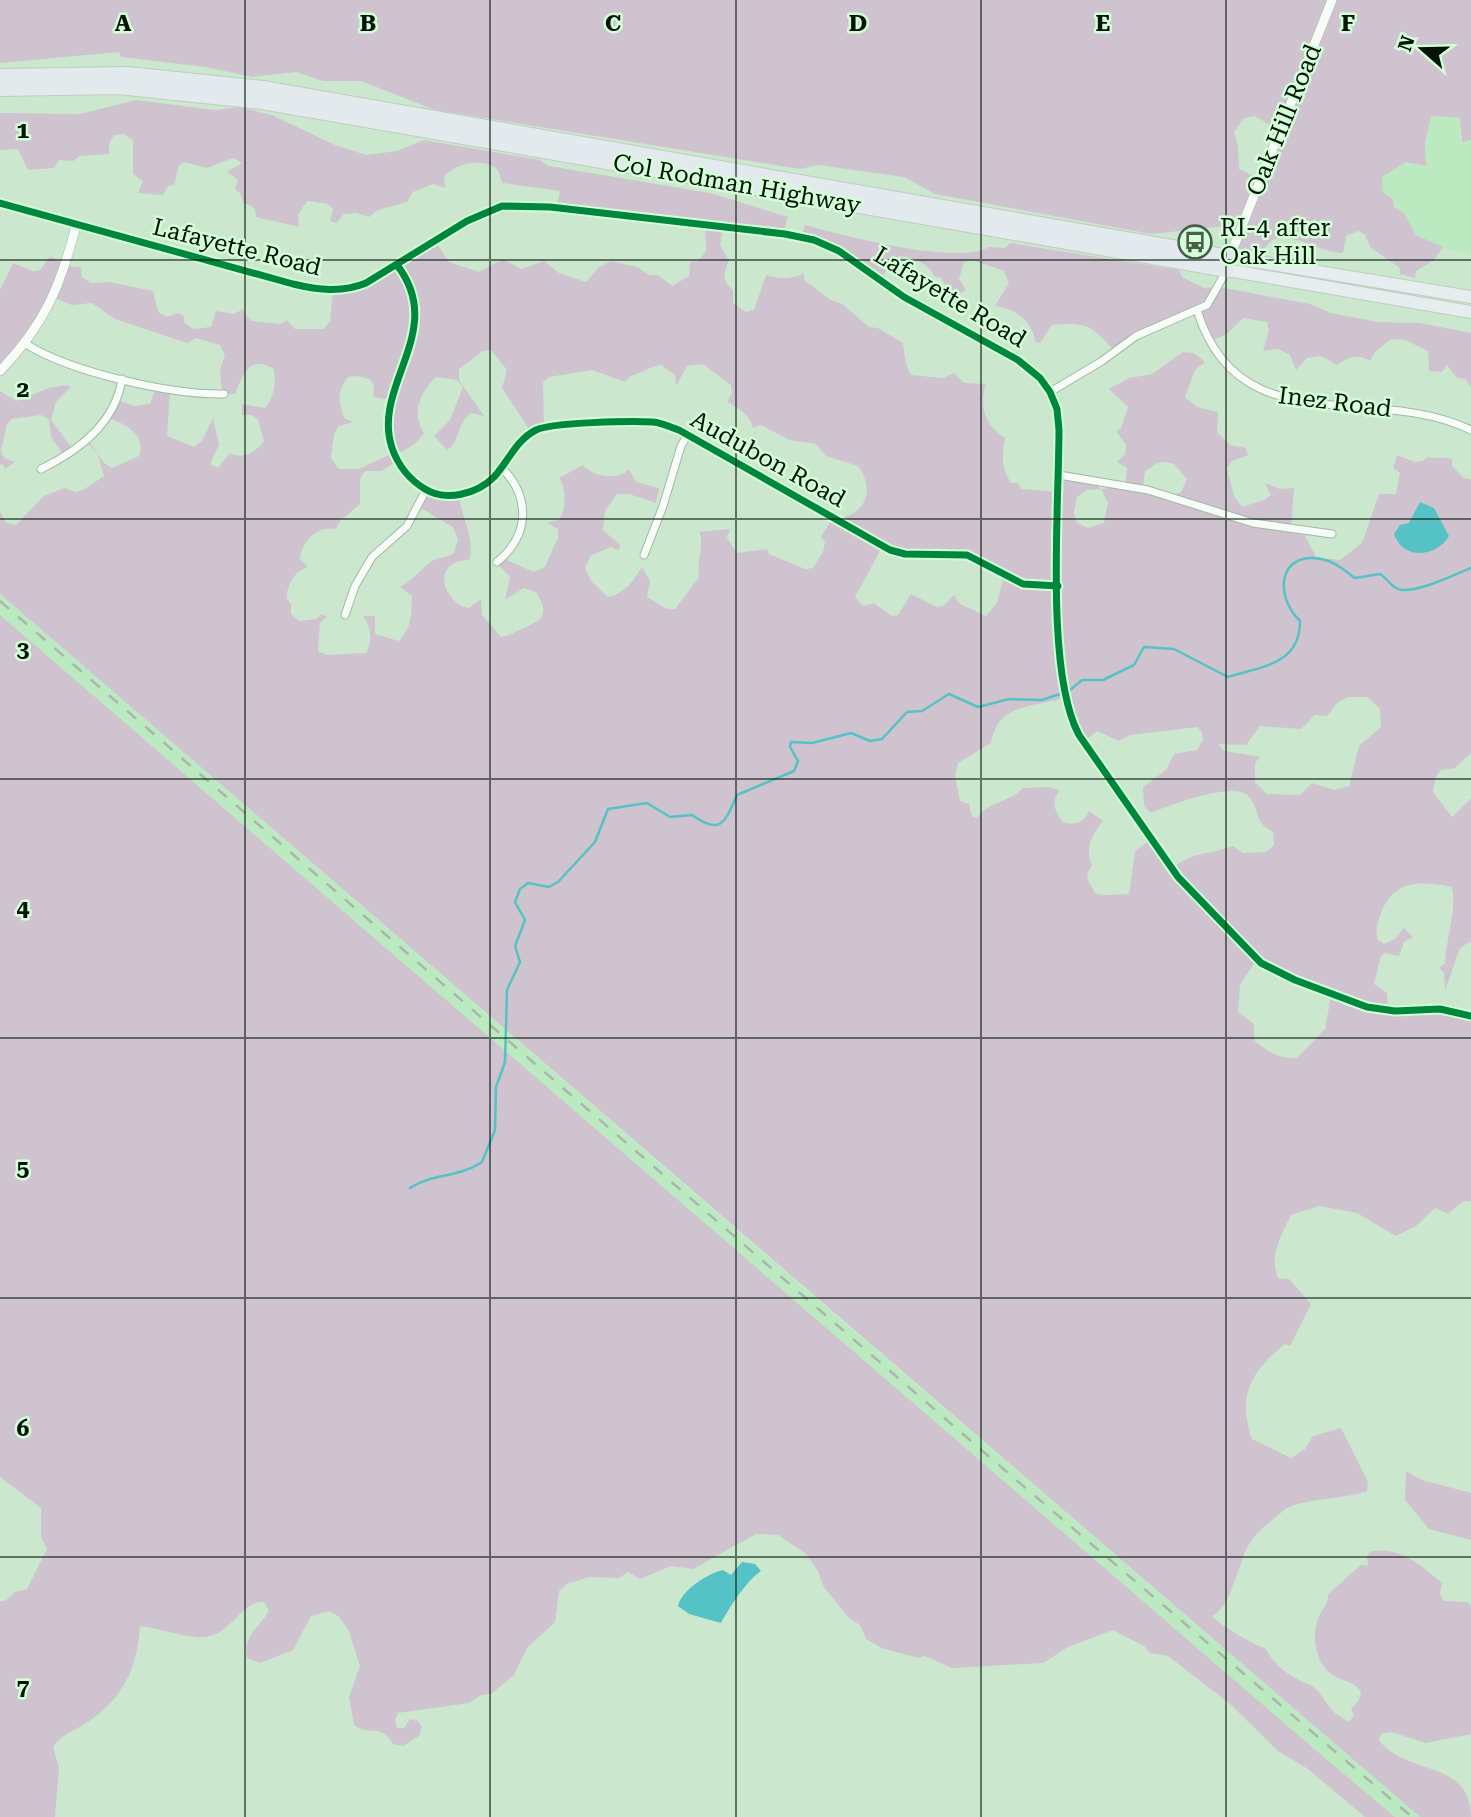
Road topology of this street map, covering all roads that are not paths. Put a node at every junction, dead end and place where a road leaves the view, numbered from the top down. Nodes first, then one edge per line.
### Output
1 (1332, 0) edge
2 (0, 76) edge
3 (0, 89) edge
4 (0, 203) edge
5 (76, 226) junction
6 (1228, 263) junction
7 (397, 265) junction
8 (1471, 297) edge
9 (1197, 310) junction
10 (1471, 312) edge
11 (26, 344) junction
12 (0, 371) edge
13 (122, 379) junction
14 (1050, 392) junction
15 (223, 394) dead end
16 (1471, 430) edge
17 (687, 436) junction
18 (501, 467) junction
19 (41, 469) dead end
20 (1059, 475) junction
21 (426, 490) junction
22 (1332, 534) dead end
23 (644, 555) dead end
24 (497, 562) dead end
25 (1058, 586) junction
26 (345, 615) dead end
27 (1471, 1016) edge

1 - 6 street, Oak Hill Road
2 - 6 highway, Col Rodman Highway
3 - 6 highway, Col Rodman Highway
4 - 5 street, Lafayette Road
5 - 7 street, Lafayette Road
5 - 11 street
6 - 8 highway, Col Rodman Highway
6 - 9 street, Oak Hill Road
6 - 10 highway, Col Rodman Highway
7 - 14 street, Lafayette Road
7 - 21 street
9 - 14 street, Oak Hill Road
9 - 16 street, Inez Road
11 - 12 street
11 - 13 street
13 - 15 street
13 - 19 street
14 - 20 street
17 - 18 street, Audubon Road
17 - 23 street
17 - 25 street, Audubon Road
18 - 21 street, Audubon Road
18 - 24 street
20 - 22 street
20 - 25 street
21 - 26 street
25 - 27 street

